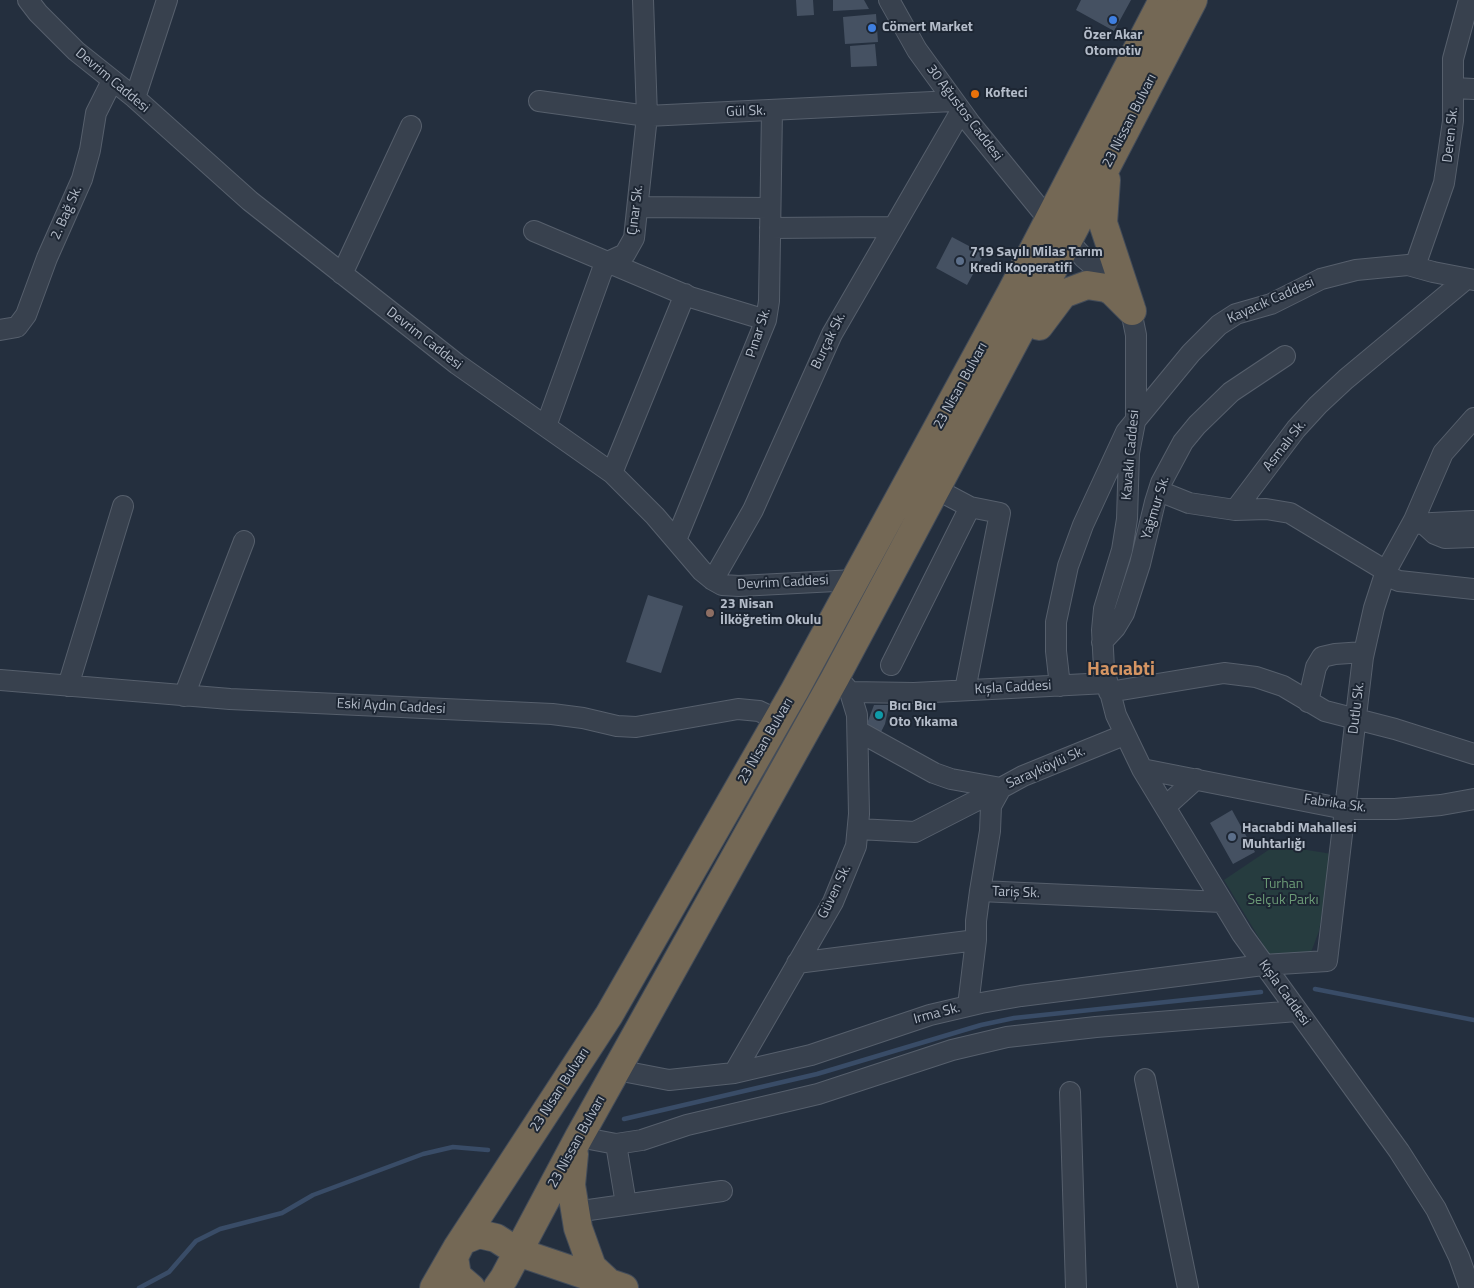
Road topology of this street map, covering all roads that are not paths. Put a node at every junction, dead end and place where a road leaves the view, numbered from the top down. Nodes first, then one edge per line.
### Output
1 (28, 0) edge
2 (167, 0) edge
3 (643, 0) edge
4 (889, 0) edge
5 (1163, 0) edge
6 (1193, 0) edge
7 (1468, 0) edge
8 (112, 81) junction
9 (1454, 88) junction
10 (1474, 89) edge
11 (135, 98) junction
12 (539, 101) dead end
13 (957, 106) junction
14 (772, 110) junction
15 (646, 116) junction
16 (411, 126) dead end
17 (1110, 160) junction
18 (638, 207) junction
19 (770, 208) junction
20 (1049, 220) junction
21 (892, 227) junction
22 (770, 228) junction
23 (534, 231) dead end
24 (1068, 241) junction
25 (608, 263) junction
26 (1415, 266) junction
27 (342, 274) junction
28 (1470, 279) edge
29 (685, 294) junction
30 (1132, 311) junction
31 (766, 320) junction
32 (0, 330) edge
33 (1285, 356) dead end
34 (976, 415) junction
35 (1136, 417) junction
36 (1474, 418) edge
37 (546, 426) junction
38 (612, 473) junction
39 (936, 490) junction
40 (1159, 491) junction
41 (123, 506) dead end
42 (970, 507) junction
43 (1236, 510) junction
44 (1474, 521) edge
45 (1418, 524) junction
46 (1474, 537) edge
47 (676, 540) junction
48 (244, 541) dead end
49 (1385, 573) junction
50 (713, 580) junction
51 (855, 580) junction
52 (1474, 589) edge
53 (1102, 642) junction
54 (1364, 652) junction
55 (891, 665) dead end
56 (0, 680) edge
57 (842, 685) junction
58 (68, 686) junction
59 (1060, 686) junction
60 (1108, 688) junction
61 (965, 690) junction
62 (184, 696) junction
63 (1308, 702) junction
64 (1356, 718) junction
65 (778, 720) junction
66 (858, 731) junction
67 (1124, 735) junction
68 (1474, 754) edge
69 (1142, 769) junction
70 (1196, 779) junction
71 (1001, 788) junction
72 (1474, 799) edge
73 (1165, 807) junction
74 (1345, 809) junction
75 (858, 829) junction
76 (980, 891) junction
77 (1222, 902) junction
78 (976, 940) junction
79 (797, 963) junction
80 (1263, 965) junction
81 (968, 1006) junction
82 (1297, 1011) junction
83 (638, 1033) joint
84 (617, 1070) junction
85 (734, 1072) junction
86 (1145, 1079) dead end
87 (1070, 1092) dead end
88 (579, 1137) junction
89 (616, 1144) junction
90 (722, 1191) dead end
91 (626, 1204) junction
92 (575, 1212) junction
93 (509, 1246) junction
94 (457, 1248) junction
95 (615, 1284) edge
96 (498, 1285) edge
97 (434, 1288) edge
98 (470, 1288) edge
99 (1076, 1288) edge
100 (1188, 1288) edge
101 (1470, 1288) edge

1 - 8 street, Devrim Caddesi
2 - 11 street
3 - 15 street, Çınar Sk.
4 - 13 street, 30 Ağustos Caddesi
5 - 20 highway, 23 Nissan Bulvarı
6 - 17 highway, 23 Nissan Bulvarı
7 - 9 street, Deren Sk.
8 - 11 street, Devrim Caddesi
8 - 32 street, 2. Bağ Sk.
9 - 10 street
9 - 26 street, Deren Sk.
11 - 27 street, Devrim Caddesi
12 - 15 street, Gül Sk.
13 - 14 street, Gül Sk.
13 - 20 street, 30 Ağustos Caddesi
13 - 21 street, Burçak Sk.
14 - 15 street, Gül Sk.
14 - 19 street, Pınar Sk.
15 - 18 street, Çınar Sk.
16 - 27 street
17 - 24 highway, 23 Nissan Bulvarı
17 - 30 highway
18 - 19 street
18 - 25 street, Çınar Sk.
19 - 22 street, Pınar Sk.
20 - 24 street, 30 Ağustos Caddesi
20 - 51 highway, 23 Nisan Bulvarı
21 - 22 street
21 - 50 street, Burçak Sk.
22 - 31 street, Pınar Sk.
23 - 25 street
24 - 30 street, Kavaklı Caddesi
24 - 34 highway, 23 Nisan Bulvarı
25 - 29 street
25 - 37 street
26 - 28 street, Kayacık Caddesi
26 - 35 street, Kayacık Caddesi
27 - 37 street, Devrim Caddesi
28 - 43 street, Asmalı Sk.
29 - 31 street
29 - 38 street
30 - 34 highway
30 - 35 street, Kavaklı Caddesi
31 - 47 street, Pınar Sk.
33 - 40 street, Yağmur Sk.
34 - 39 highway, 23 Nisan Bulvarı
35 - 53 street, Kavaklı Caddesi
35 - 59 street, Kayacık Caddesi
36 - 45 street, Dutlu Sk.
37 - 38 street, Devrim Caddesi
38 - 47 street, Devrim Caddesi
39 - 42 street
39 - 57 highway, 23 Nisan Bulvarı
40 - 43 street
40 - 53 street, Yağmur Sk.
41 - 58 street
42 - 55 street
42 - 61 street
43 - 49 street
44 - 45 street
45 - 46 street
45 - 49 street, Dutlu Sk.
47 - 50 street, Devrim Caddesi
48 - 62 street
49 - 52 street
49 - 54 street, Dutlu Sk.
50 - 51 street, Devrim Caddesi
51 - 65 highway, 23 Nisan Bulvarı
53 - 60 street, Kavaklı Caddesi
54 - 63 street
54 - 64 street, Dutlu Sk.
56 - 58 street, Eski Aydın Caddesi
57 - 61 street, Kışla Caddesi
57 - 66 street, Güven Sk.
57 - 83 highway, 23 Nisan Bulvarı
58 - 62 street, Eski Aydın Caddesi
59 - 60 street, Kışla Caddesi
59 - 61 street, Kışla Caddesi
60 - 63 street
60 - 67 street, Kışla Caddesi
62 - 65 street, Eski Aydın Caddesi
63 - 64 street
64 - 68 street
64 - 74 street, Dutlu Sk.
65 - 94 highway, 23 Nisan Bulvarı
66 - 71 street, Sarayköylü Sk.
66 - 75 street, Güven Sk.
67 - 69 street, Kışla Caddesi
67 - 71 street, Sarayköylü Sk.
69 - 70 street, Fabrika Sk.
69 - 73 street, Kışla Caddesi
70 - 73 street
70 - 74 street, Fabrika Sk.
71 - 75 street
71 - 76 street
72 - 74 street, Fabrika Sk.
73 - 77 street, Kışla Caddesi
74 - 80 street, Dutlu Sk.
75 - 79 street, Güven Sk.
76 - 77 street, Tariş Sk.
76 - 78 street, Tariş Sk.
77 - 80 street, Kışla Caddesi
78 - 79 street
78 - 81 street, Tariş Sk.
79 - 85 street, Güven Sk.
80 - 81 street, Irma Sk.
80 - 82 street, Kışla Caddesi
81 - 85 street, Irma Sk.
82 - 89 street
82 - 101 street, Kışla Caddesi
83 - 84 highway, 23 Nissan Bulvarı
84 - 85 street, Irma Sk.
84 - 88 highway, 23 Nissan Bulvarı
86 - 100 street
87 - 99 street
88 - 89 street
88 - 92 highway
88 - 93 highway, 23 Nissan Bulvarı
89 - 91 street
90 - 91 street
91 - 92 street
92 - 95 highway
93 - 94 highway
93 - 95 highway
93 - 96 highway
94 - 97 highway, 23 Nisan Bulvarı
94 - 98 highway

